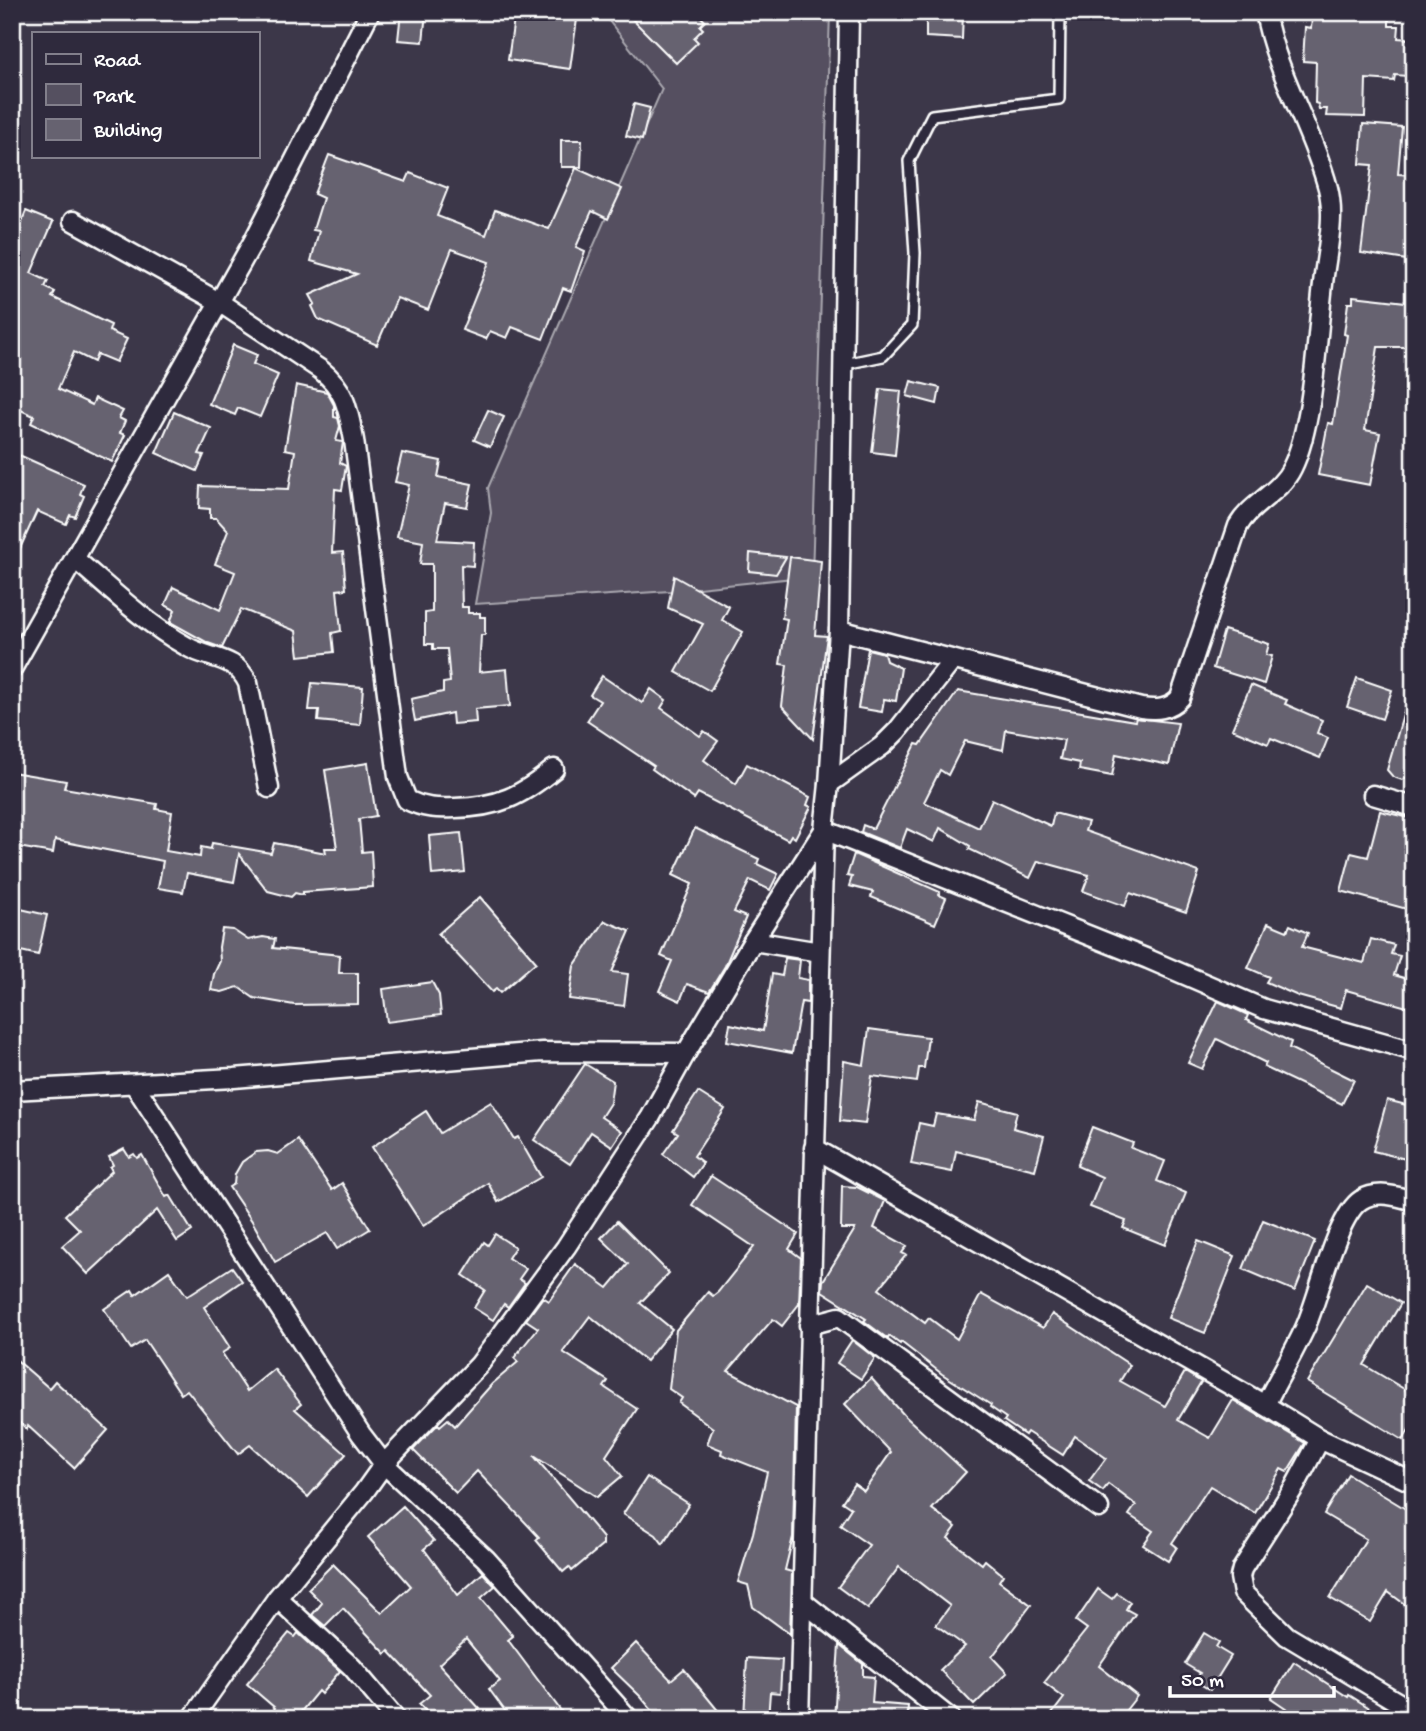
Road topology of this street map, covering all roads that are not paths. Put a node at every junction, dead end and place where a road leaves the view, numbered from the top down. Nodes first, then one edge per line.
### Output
1 (370, 12) edge
2 (849, 12) edge
3 (1060, 12) edge
4 (1265, 12) edge
5 (73, 221) dead end
6 (219, 302) junction
7 (845, 364) junction
8 (75, 559) junction
9 (839, 630) junction
10 (953, 660) junction
11 (12, 669) edge
12 (554, 769) dead end
13 (830, 785) junction
14 (269, 788) dead end
15 (1373, 795) dead end
16 (1414, 807) edge
17 (824, 830) junction
18 (753, 941) junction
19 (820, 952) junction
20 (1414, 1051) edge
21 (686, 1053) junction
22 (134, 1084) junction
23 (12, 1090) edge
24 (814, 1148) junction
25 (1414, 1201) edge
26 (809, 1325) junction
27 (1265, 1405) junction
28 (1320, 1439) junction
29 (384, 1464) junction
30 (1414, 1483) edge
31 (1099, 1508) dead end
32 (277, 1598) junction
33 (802, 1601) junction
34 (1414, 1712) edge
35 (192, 1719) edge
36 (396, 1719) edge
37 (629, 1719) edge
38 (799, 1719) edge
39 (951, 1719) edge

1 - 6 street
2 - 7 street
3 - 7 lane
4 - 10 street
5 - 6 street
6 - 8 street
6 - 12 street
7 - 9 street
8 - 11 street
8 - 14 street
9 - 10 street
9 - 13 street
10 - 13 street
13 - 17 street
15 - 16 street
17 - 18 street
17 - 19 street
17 - 20 street
18 - 19 street
18 - 21 street
19 - 24 street
21 - 22 street
21 - 29 street
22 - 23 street
22 - 29 street
24 - 26 street
24 - 27 street
25 - 27 street
26 - 31 street
26 - 33 street
27 - 28 street
28 - 30 street
28 - 34 street
29 - 32 street
29 - 37 street
32 - 35 street
32 - 36 street
33 - 38 street
33 - 39 street

